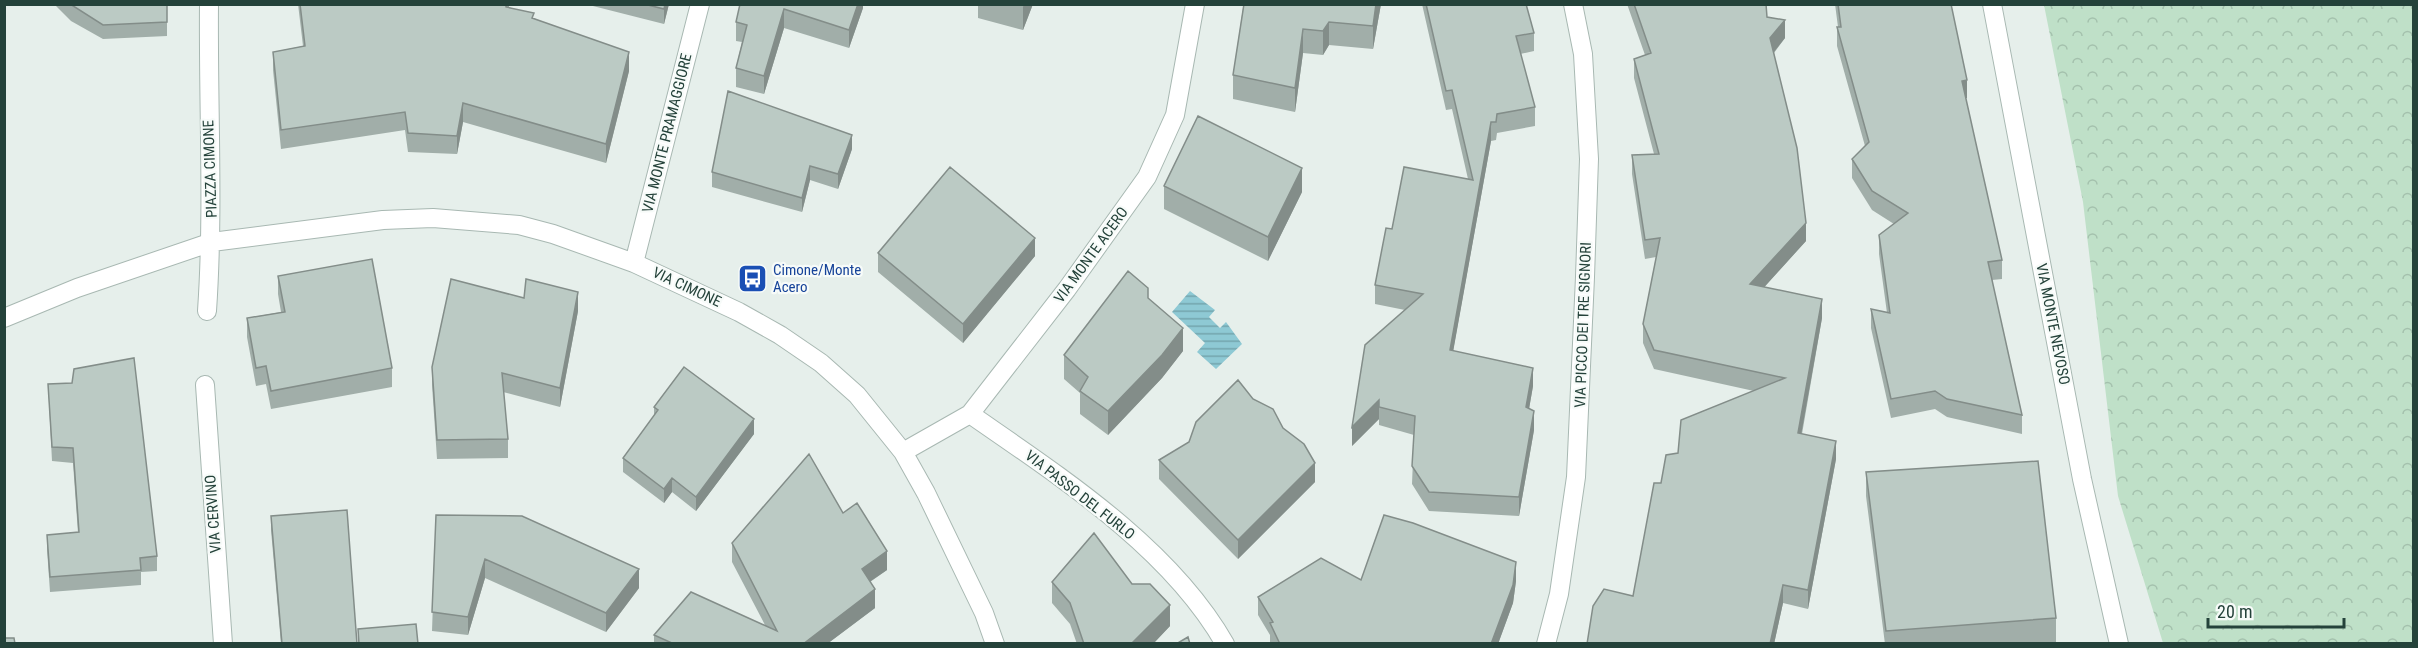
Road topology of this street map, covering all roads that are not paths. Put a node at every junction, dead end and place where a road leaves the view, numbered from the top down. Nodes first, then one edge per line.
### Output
1 (209, 4) edge
2 (700, 4) edge
3 (1195, 4) edge
4 (1573, 4) edge
5 (1992, 4) edge
6 (212, 242) junction
7 (634, 262) junction
8 (207, 311) dead end
9 (4, 318) edge
10 (205, 385) dead end
11 (970, 414) junction
12 (903, 452) junction
13 (223, 644) edge
14 (994, 644) edge
15 (1225, 644) edge
16 (1546, 644) edge
17 (2119, 644) edge

1 - 6 street, PIAZZA CIMONE
2 - 7 street, VIA MONTE PRAMAGGIORE
3 - 11 street, VIA MONTE ACERO
4 - 16 street, VIA PICCO DEI TRE SIGNORI
5 - 17 street, VIA MONTE NEVOSO
6 - 7 street, VIA CIMONE
6 - 8 street, PIAZZA CIMONE
6 - 9 street
7 - 12 street, VIA CIMONE
10 - 13 street, VIA CERVINO
11 - 12 street, VIA MONTE ACERO
11 - 15 street, VIA PASSO DEL FURLO
12 - 14 street, VIA CIMONE

